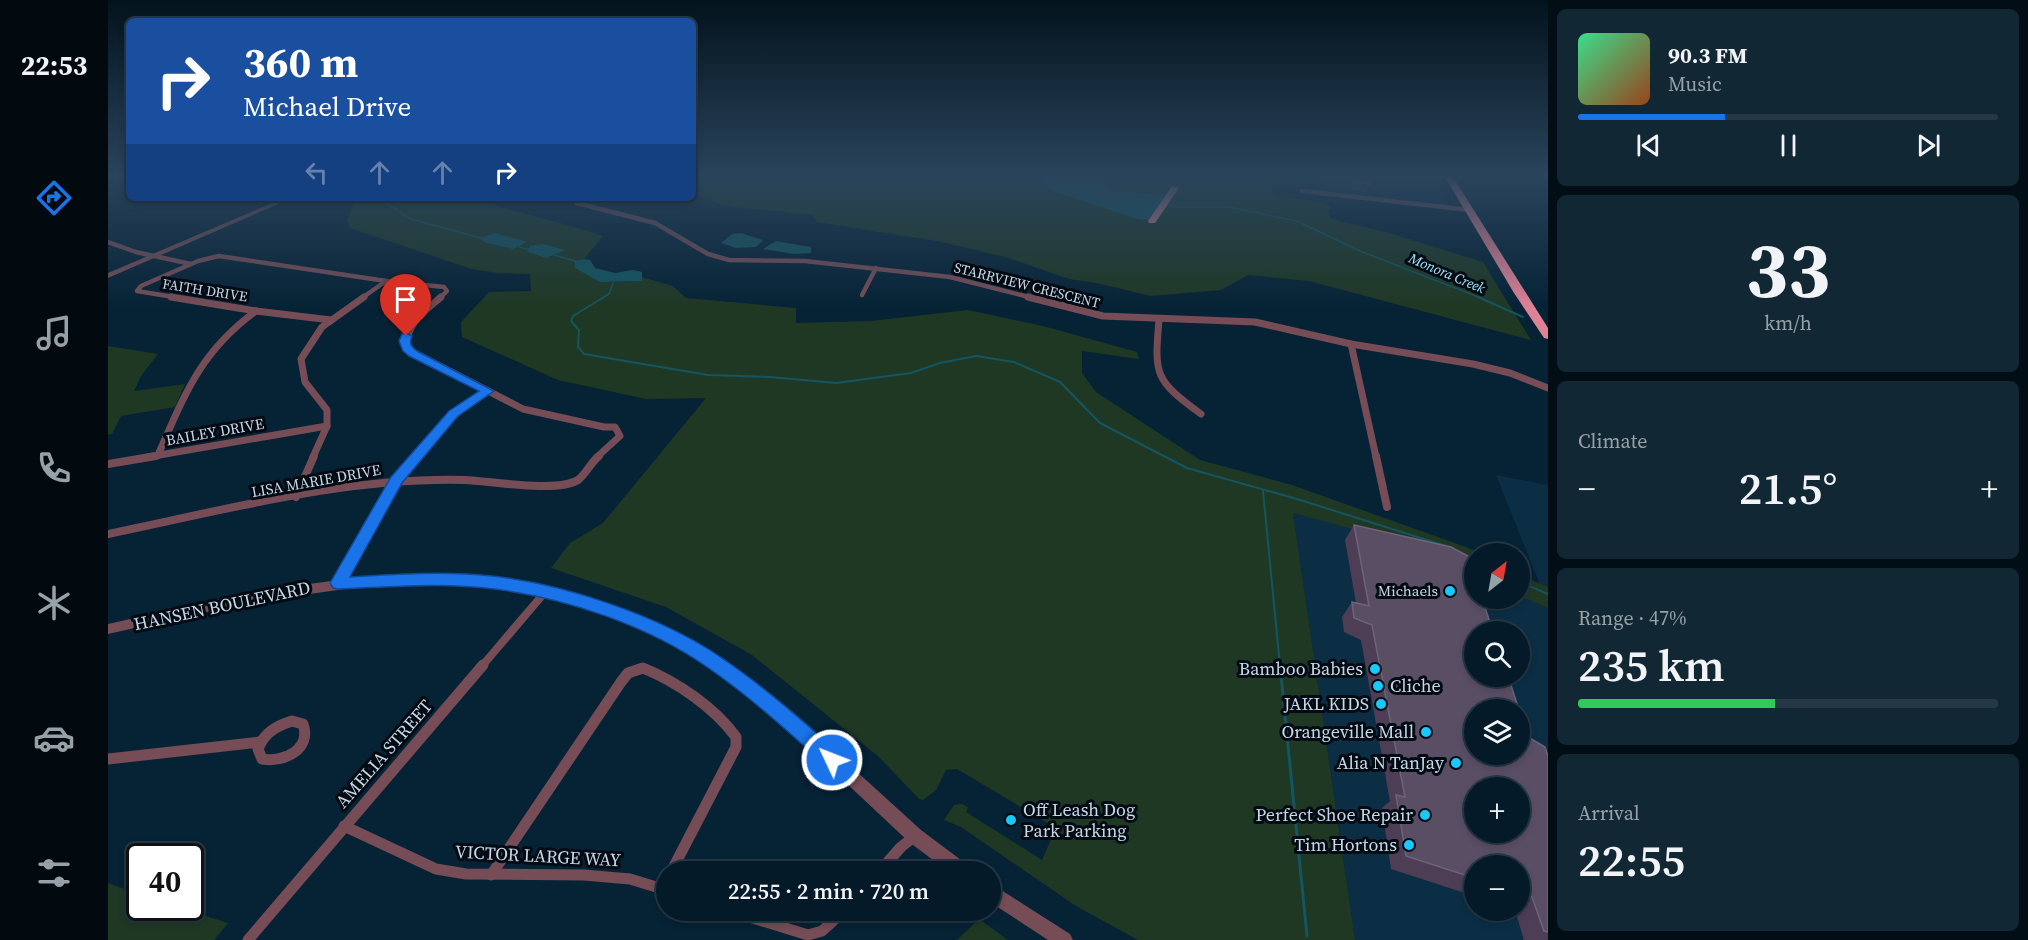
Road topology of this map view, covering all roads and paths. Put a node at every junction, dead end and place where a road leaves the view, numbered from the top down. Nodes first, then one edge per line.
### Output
1 (236, 221) edge
2 (647, 221) edge
3 (1476, 221) edge
4 (108, 242) edge
5 (154, 256) junction
6 (191, 264) junction
7 (876, 268) junction
8 (108, 276) edge
9 (386, 281) junction
10 (862, 295) dead end
11 (256, 311) junction
12 (331, 320) junction
13 (1159, 320) junction
14 (1548, 336) edge
15 (1351, 344) junction
16 (1548, 388) edge
17 (488, 391) junction
18 (1201, 414) dead end
19 (327, 426) junction
20 (158, 455) junction
21 (108, 464) edge
22 (396, 480) junction
23 (296, 497) junction
24 (1387, 507) dead end
25 (108, 534) edge
26 (338, 583) junction
27 (546, 591) junction
28 (108, 629) edge
29 (260, 742) junction
30 (108, 759) edge
31 (344, 826) junction
32 (915, 836) junction
33 (677, 861) edge
34 (889, 861) edge
35 (948, 861) edge
36 (491, 875) junction
37 (656, 884) edge
38 (1001, 899) edge
39 (763, 921) edge
40 (832, 921) edge
41 (248, 940) edge
42 (1064, 940) edge

1 - 5 street
2 - 7 street, STARRVIEW CRESCENT
3 - 14 highway
4 - 5 street, LISA MARIE DRIVE
5 - 6 street, LISA MARIE DRIVE
5 - 8 street
6 - 9 street, LISA MARIE DRIVE
6 - 11 street, FAITH DRIVE
7 - 10 street
7 - 13 street, STARRVIEW CRESCENT
9 - 12 street
9 - 17 street, LISA MARIE DRIVE
11 - 12 street, FAITH DRIVE
11 - 20 street
12 - 19 street
13 - 15 street, STARRVIEW CRESCENT
13 - 18 street
15 - 16 street, STARRVIEW CRESCENT
15 - 24 street
17 - 22 street
17 - 22 street, LISA MARIE DRIVE
19 - 20 street, BAILEY DRIVE
19 - 23 street
20 - 21 street, BAILEY DRIVE
22 - 23 street, LISA MARIE DRIVE
22 - 26 street
23 - 25 street, LISA MARIE DRIVE
26 - 27 street, HANSEN BOULEVARD
26 - 28 street, HANSEN BOULEVARD
27 - 31 street, AMELIA STREET
27 - 32 street, HANSEN BOULEVARD
29 - 29 street
29 - 30 street
31 - 36 street, VICTOR LARGE WAY
31 - 41 street, AMELIA STREET
32 - 34 street
32 - 35 street, HANSEN BOULEVARD
33 - 36 street
36 - 37 street, VICTOR LARGE WAY
38 - 42 street
39 - 40 street

